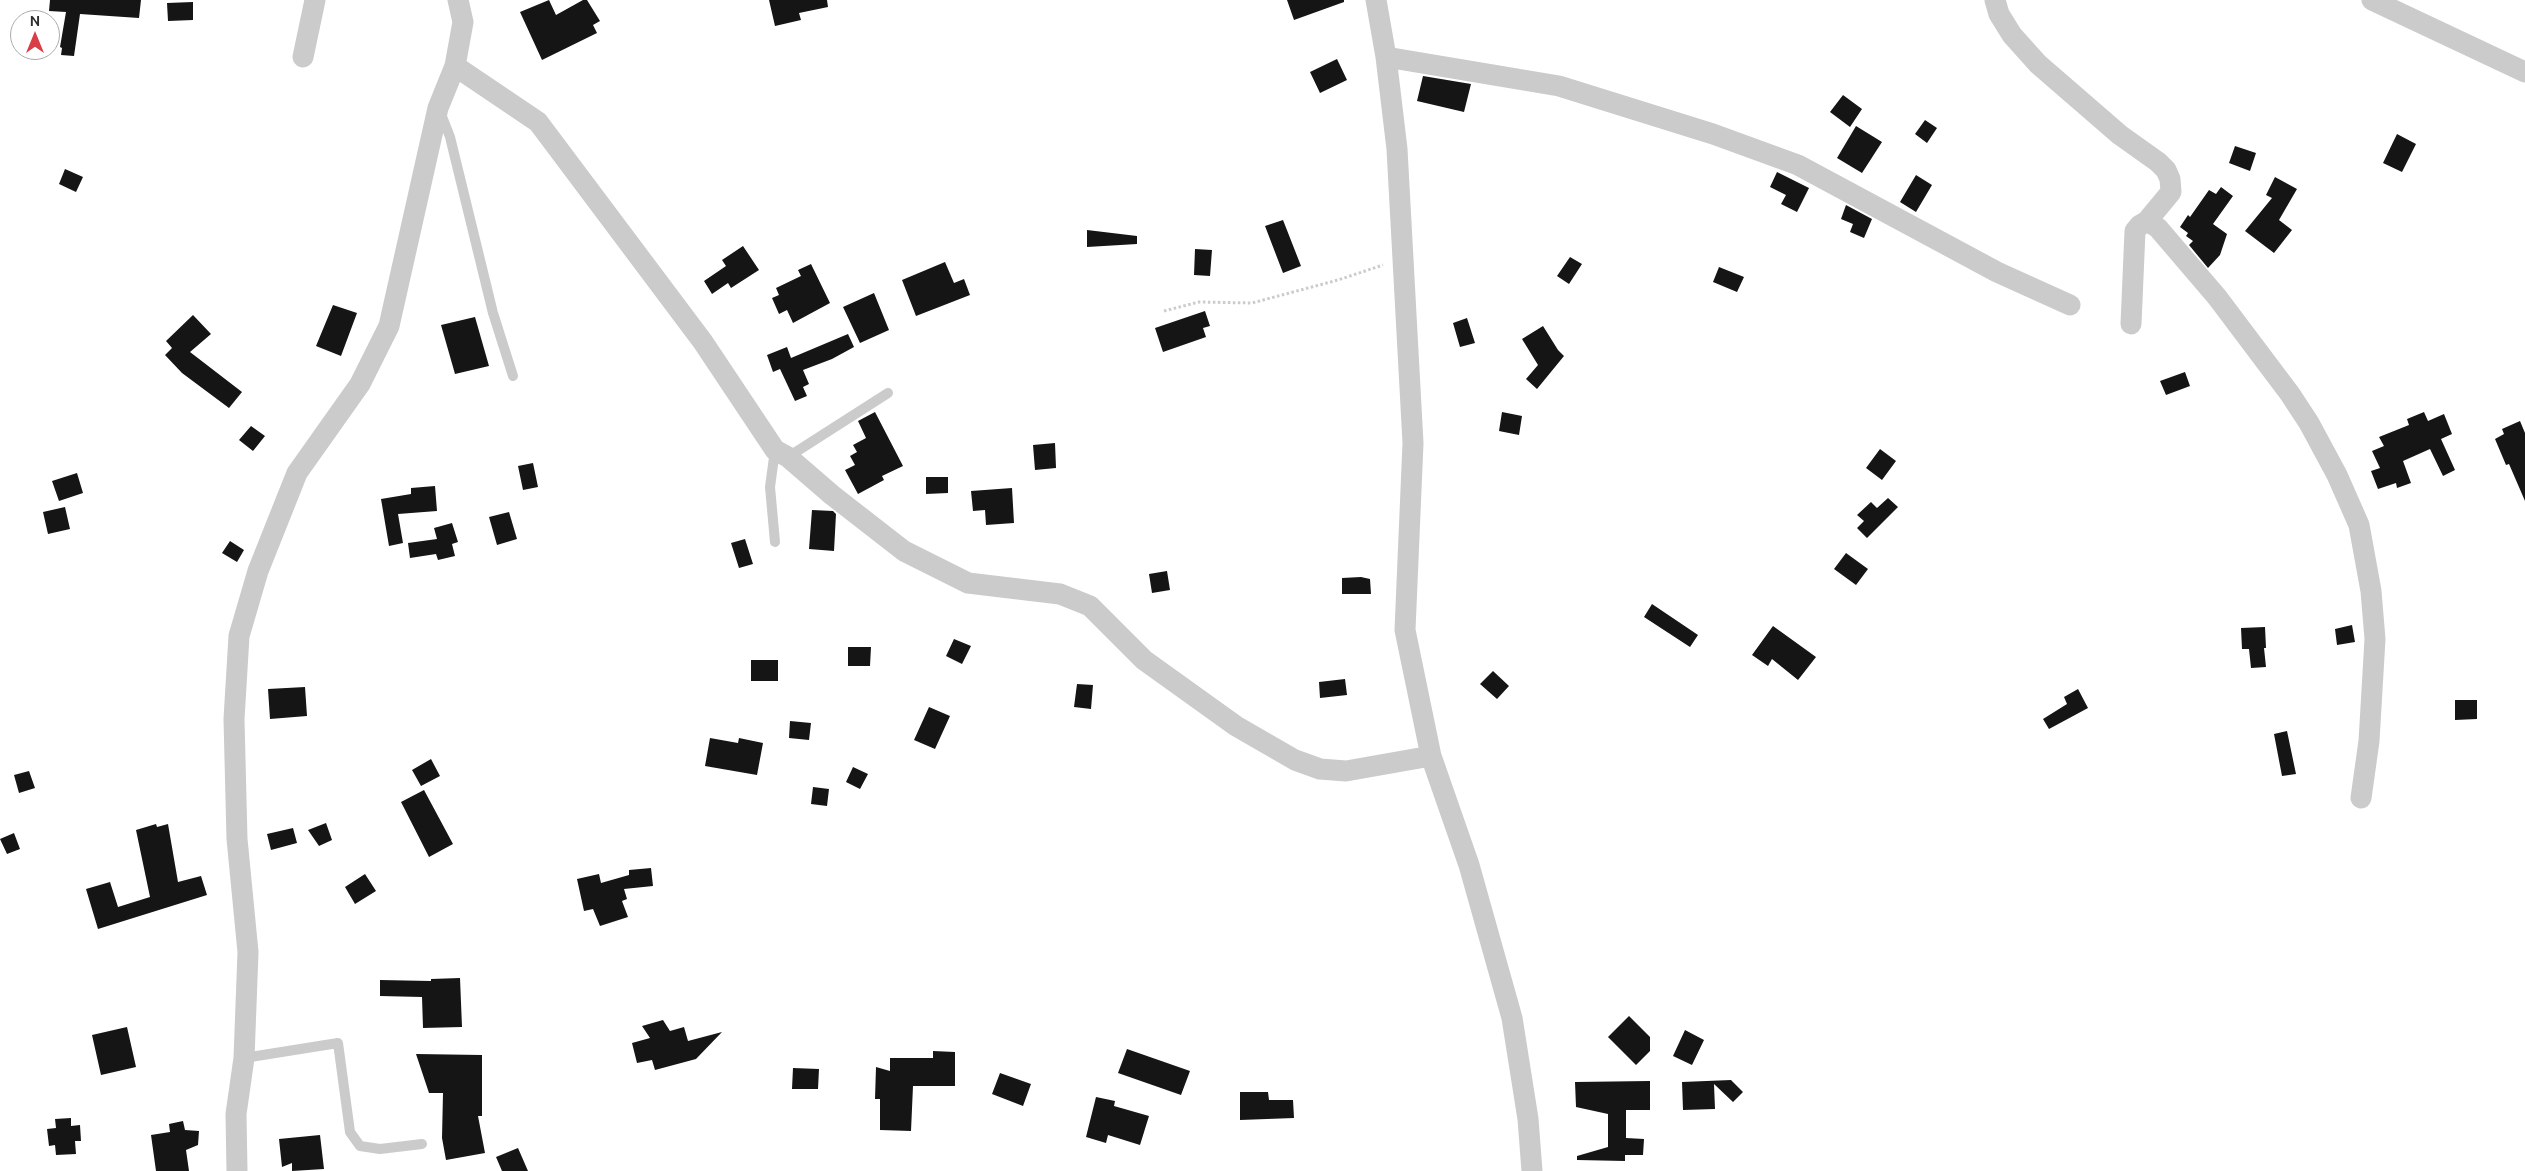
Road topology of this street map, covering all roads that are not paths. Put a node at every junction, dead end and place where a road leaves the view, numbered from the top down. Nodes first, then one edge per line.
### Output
1 (315, 0) edge
2 (458, 0) edge
3 (1376, 0) edge
4 (1995, 0) edge
5 (2372, 0) edge
6 (303, 57) dead end
7 (1386, 57) junction
8 (455, 66) junction
9 (2525, 72) edge
10 (438, 108) junction
11 (2147, 221) junction
12 (2070, 305) dead end
13 (2131, 324) dead end
14 (513, 376) dead end
15 (888, 393) dead end
16 (781, 453) junction
17 (775, 542) dead end
18 (1431, 756) junction
19 (2361, 798) dead end
20 (244, 1058) junction
21 (422, 1144) dead end
22 (237, 1171) edge
23 (1532, 1171) edge

1 - 6 street
2 - 8 street
3 - 7 street
4 - 11 street
5 - 9 street
7 - 12 street
7 - 18 street
8 - 10 street
8 - 16 street
10 - 14 lane
10 - 20 street
11 - 13 street
11 - 19 street
15 - 16 lane
16 - 17 lane
16 - 18 street
18 - 23 street
20 - 21 lane
20 - 22 street

